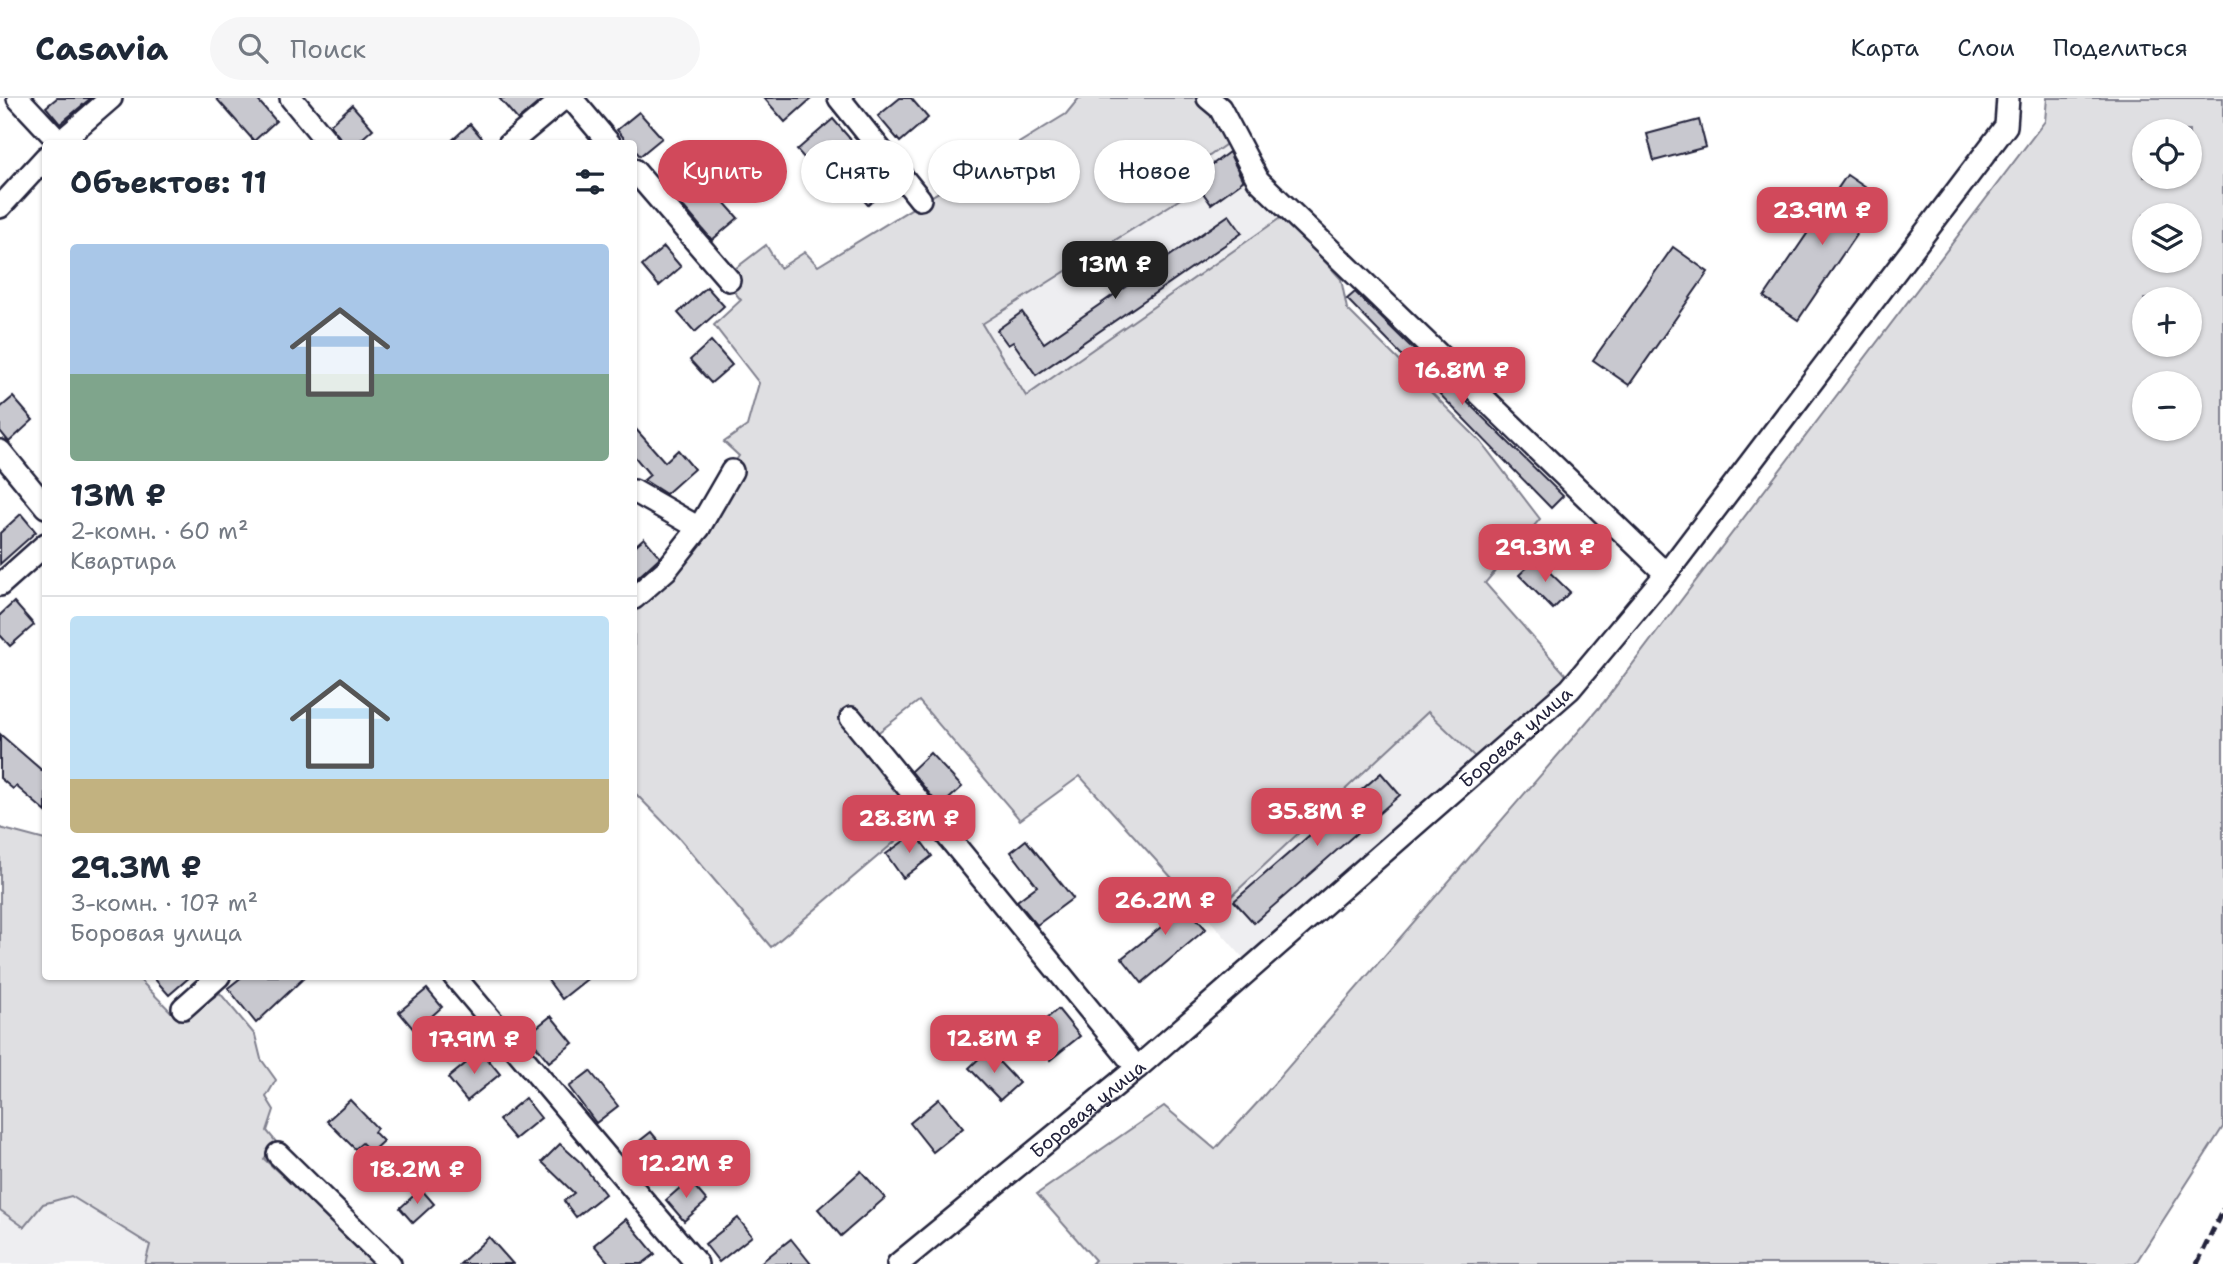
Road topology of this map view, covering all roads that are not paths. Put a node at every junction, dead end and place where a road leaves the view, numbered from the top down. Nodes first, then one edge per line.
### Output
1 (18, 98) edge
2 (111, 98) edge
3 (290, 98) edge
4 (564, 98) edge
5 (571, 98) edge
6 (839, 98) edge
7 (1208, 98) edge
8 (2008, 98) edge
9 (51, 140) edge
10 (63, 140) edge
11 (325, 140) edge
12 (514, 140) edge
13 (607, 140) edge
14 (42, 161) edge
15 (637, 173) edge
16 (920, 199) dead end
17 (0, 207) edge
18 (729, 280) dead end
19 (0, 451) edge
20 (732, 471) dead end
21 (637, 493) edge
22 (42, 502) edge
23 (699, 528) junction
24 (42, 548) edge
25 (1666, 574) junction
26 (0, 585) edge
27 (637, 595) edge
28 (851, 718) dead end
29 (214, 980) edge
30 (457, 980) edge
31 (183, 1008) dead end
32 (1138, 1068) junction
33 (278, 1154) dead end
34 (390, 1264) edge
35 (697, 1264) edge
36 (898, 1264) edge

1 - 9 street
2 - 10 street
3 - 11 street
4 - 12 street
5 - 13 street
6 - 16 street
7 - 25 street
8 - 25 street, Боровая улица
14 - 17 street
15 - 18 street
19 - 22 street
20 - 23 street
21 - 23 street
23 - 27 street
24 - 26 street
25 - 32 street, Боровая улица
28 - 32 street
29 - 31 street
30 - 35 street
32 - 36 street, Боровая улица
33 - 34 street

